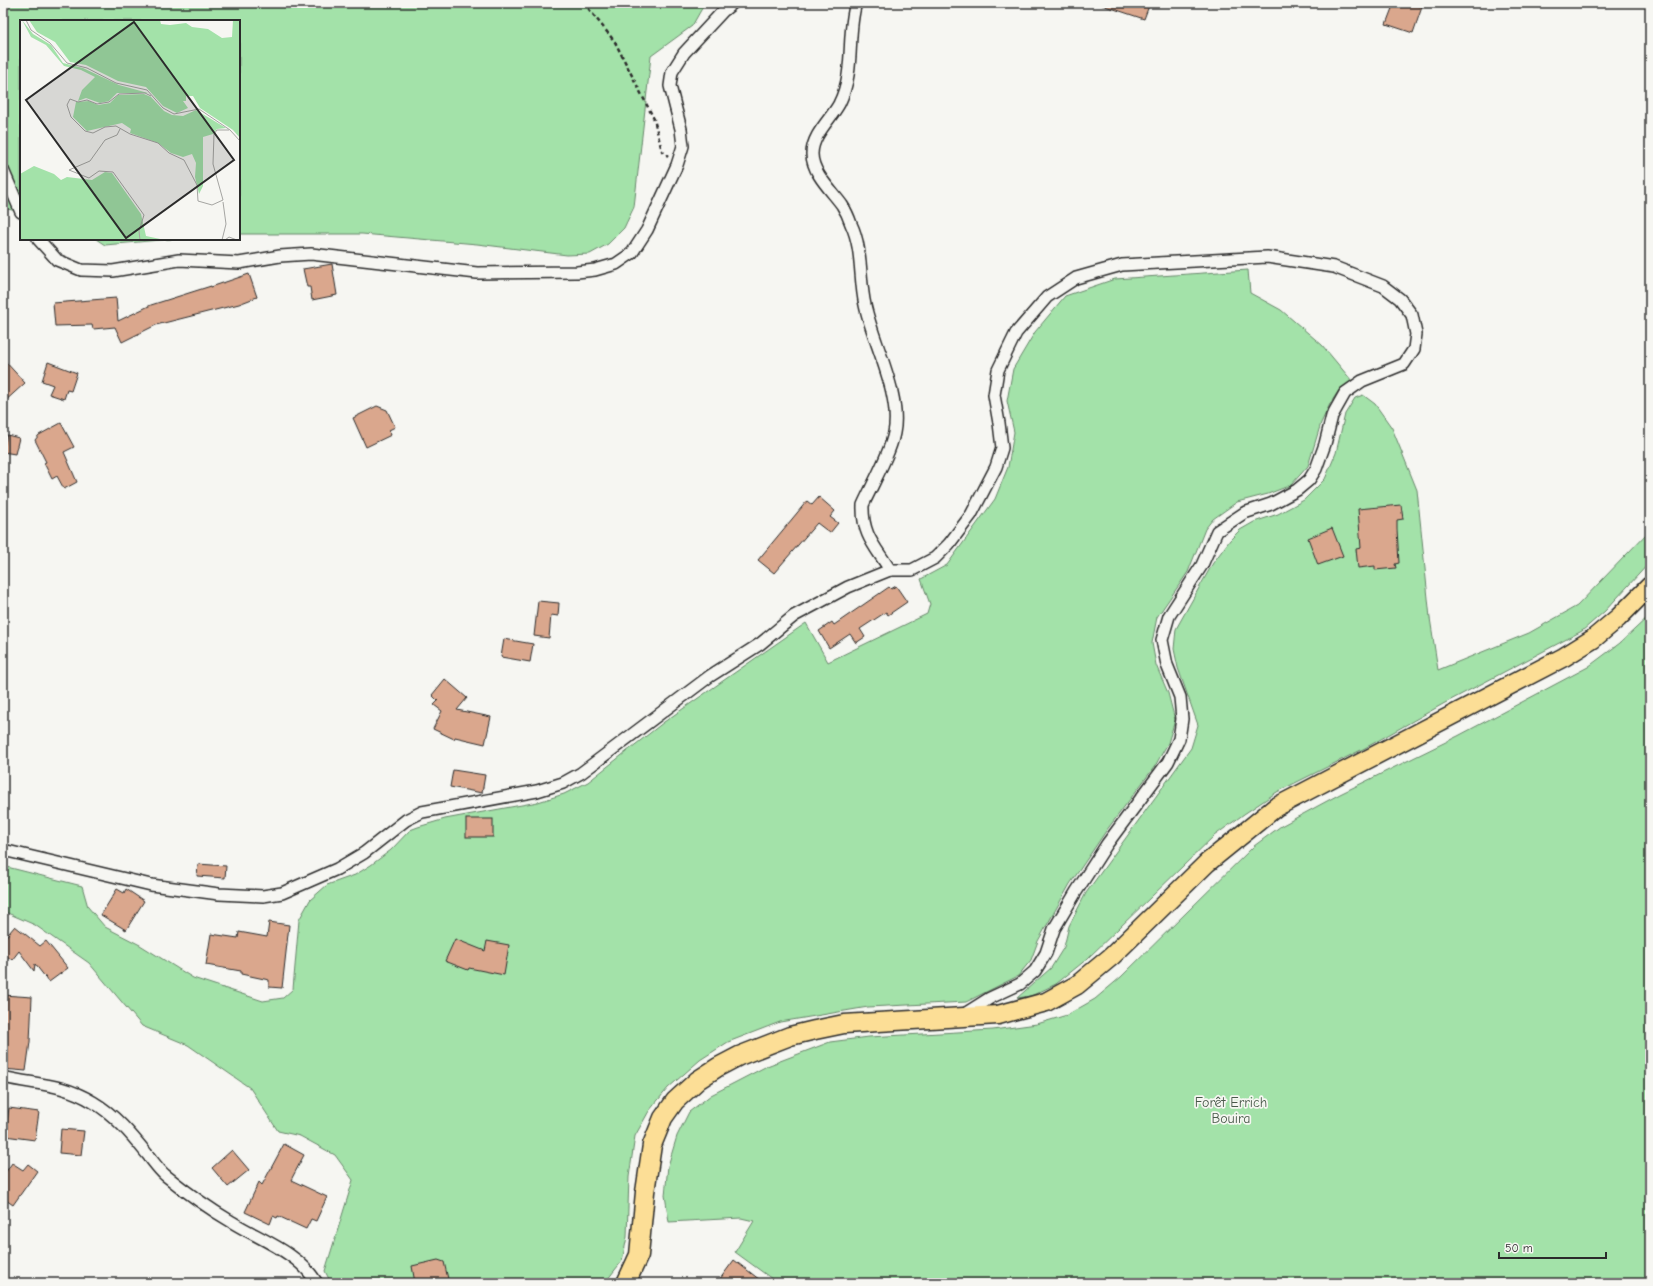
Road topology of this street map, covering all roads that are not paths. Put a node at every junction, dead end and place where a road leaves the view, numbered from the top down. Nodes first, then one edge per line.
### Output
1 (733, 3) edge
2 (856, 3) edge
3 (3, 170) edge
4 (20, 210) edge
5 (39, 240) edge
6 (890, 570) junction
7 (1650, 586) edge
8 (3, 850) edge
9 (961, 1016) junction
10 (3, 1077) edge
11 (317, 1283) edge
12 (626, 1283) edge

1 - 5 street
2 - 6 street
3 - 4 street
6 - 8 street
6 - 9 street
7 - 9 main road
9 - 12 main road
10 - 11 street

